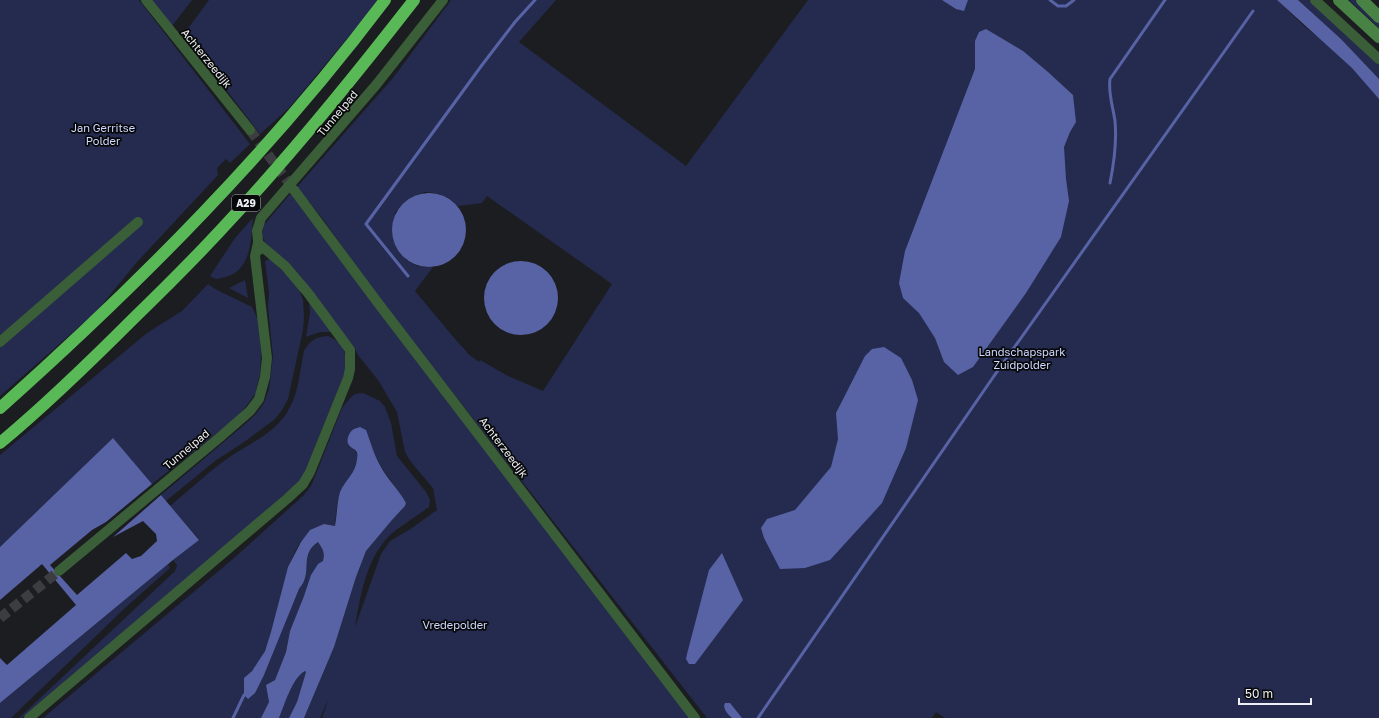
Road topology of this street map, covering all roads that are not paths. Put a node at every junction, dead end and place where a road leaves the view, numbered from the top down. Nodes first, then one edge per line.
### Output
1 (146, 0) edge
2 (385, 0) edge
3 (414, 0) edge
4 (443, 0) edge
5 (1315, 0) edge
6 (1339, 0) edge
7 (1362, 0) edge
8 (1379, 17) edge
9 (1379, 37) edge
10 (1379, 59) edge
11 (250, 130) tunnel mouth
12 (294, 190) tunnel mouth
13 (138, 222) dead end
14 (258, 243) junction
15 (0, 342) edge
16 (0, 408) edge
17 (0, 443) edge
18 (59, 571) tunnel mouth
19 (29, 718) edge
20 (695, 718) edge

1 - 11 street, Achterzeedijk
2 - 16 highway, A29
3 - 17 highway, A29
4 - 14 street, Tunnelpad
5 - 10 street
6 - 9 main road
7 - 8 main road
12 - 20 street, Achterzeedijk
13 - 15 street
14 - 18 street, Tunnelpad
14 - 19 street

